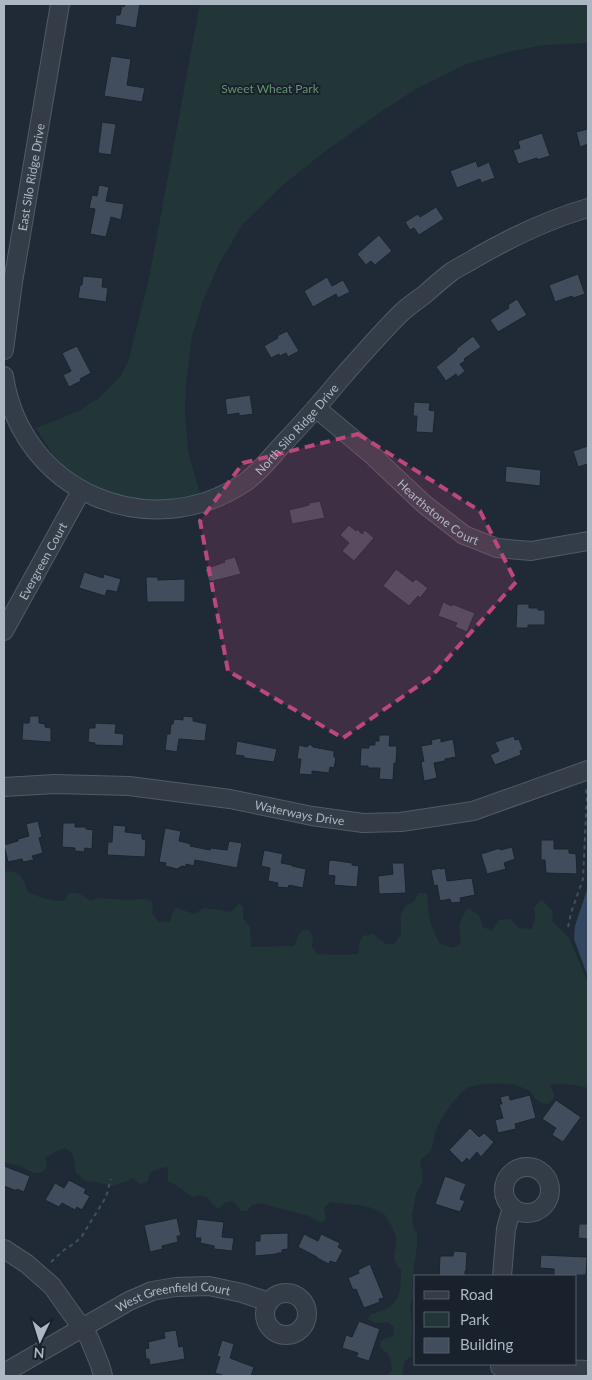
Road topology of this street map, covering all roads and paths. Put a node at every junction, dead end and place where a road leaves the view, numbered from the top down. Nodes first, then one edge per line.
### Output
1 (60, 4) edge
2 (588, 208) edge
3 (8, 281) edge
4 (4, 350) edge
5 (5, 384) edge
6 (316, 408) junction
7 (81, 491) junction
8 (588, 541) edge
9 (4, 631) edge
10 (585, 771) edge
11 (4, 787) edge
12 (587, 822) edge
13 (568, 927) dead end
14 (110, 1179) dead end
15 (512, 1207) dead end
16 (4, 1249) edge
17 (52, 1262) dead end
18 (502, 1275) edge
19 (268, 1302) dead end
20 (82, 1328) junction
21 (499, 1369) edge
22 (588, 1370) edge
23 (4, 1373) edge
24 (104, 1376) edge

1 - 3 street, East Silo Ridge Drive
2 - 6 street, North Silo Ridge Drive
3 - 4 street, East Silo Ridge Drive
5 - 7 street, North Silo Ridge Drive
6 - 7 street, North Silo Ridge Drive
6 - 8 street, Hearthstone Court
7 - 9 street, Evergreen Court
10 - 11 street, Waterways Drive
10 - 12 path
12 - 13 path
14 - 17 path
15 - 18 street
16 - 20 street
19 - 20 street, West Greenfield Court
20 - 23 street, West Greenfield Court
20 - 24 street
21 - 22 street

